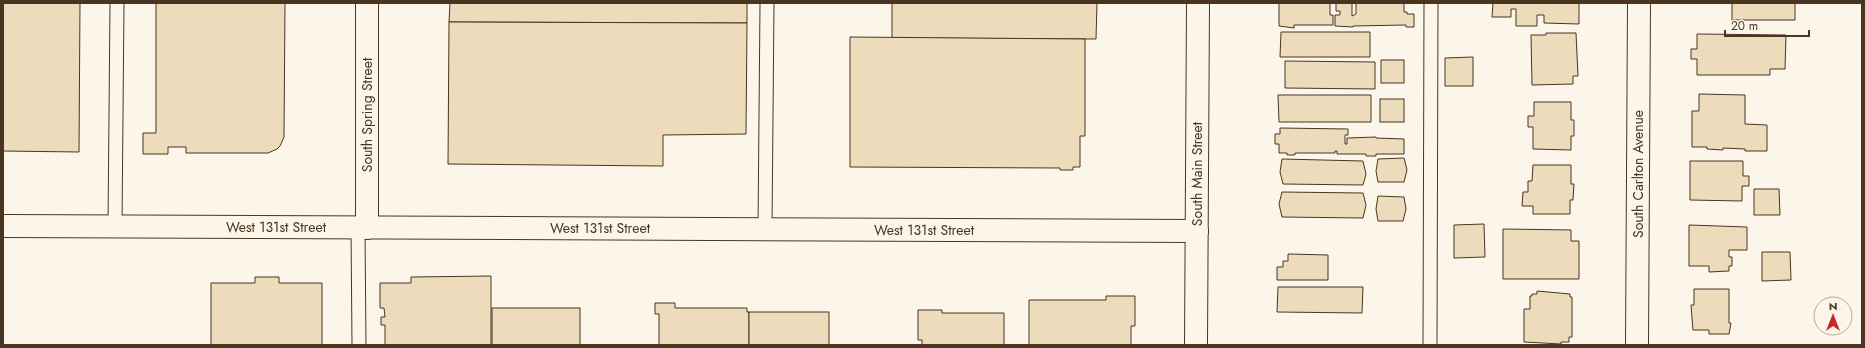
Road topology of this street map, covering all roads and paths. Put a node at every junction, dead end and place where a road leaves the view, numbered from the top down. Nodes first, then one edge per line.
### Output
1 (117, 3) edge
2 (367, 3) edge
3 (767, 3) edge
4 (1198, 3) edge
5 (1431, 3) edge
6 (1638, 3) edge
7 (3, 226) edge
8 (115, 226) junction
9 (362, 228) junction
10 (765, 229) junction
11 (1197, 231) junction
12 (359, 345) edge
13 (1196, 345) edge
14 (1430, 345) edge
15 (1637, 345) edge

1 - 8 lane
2 - 9 street, South Spring Street
3 - 10 lane
4 - 11 street, South Main Street
5 - 14 lane
6 - 15 street, South Carlton Avenue
7 - 8 street, West 131st Street
8 - 9 street, West 131st Street
9 - 10 street, West 131st Street
9 - 12 lane
10 - 11 street, West 131st Street
11 - 13 street, South Main Street

